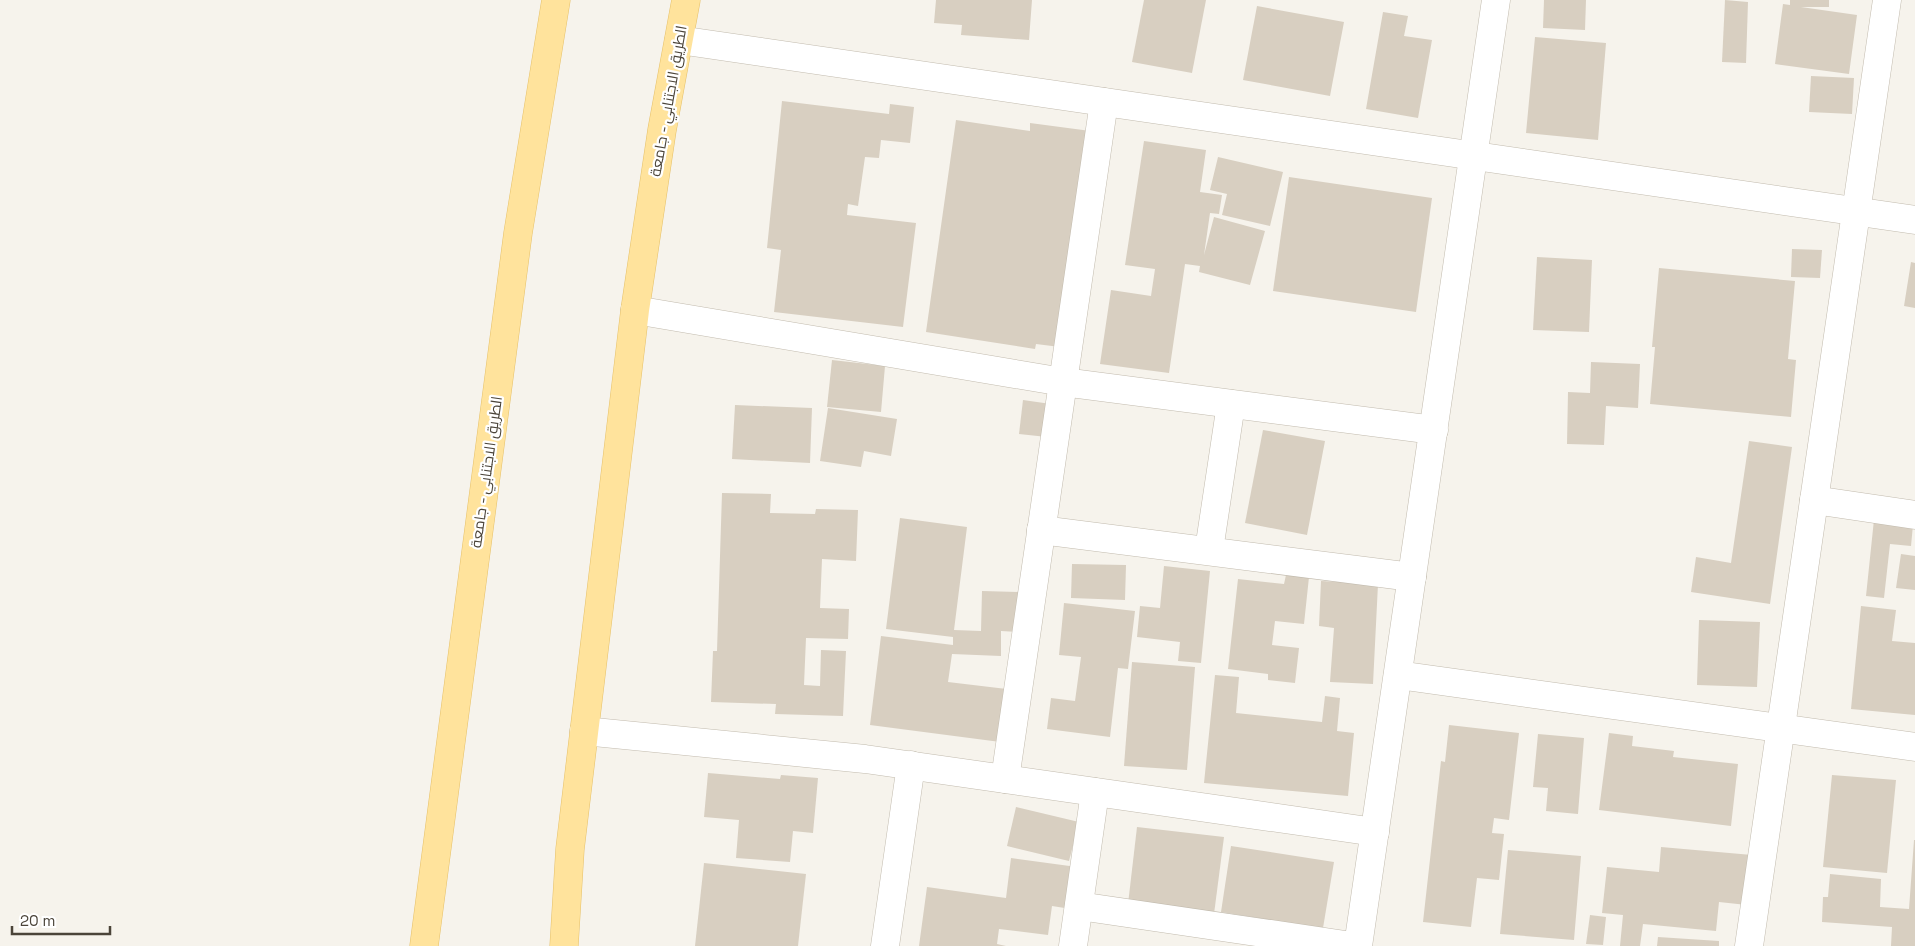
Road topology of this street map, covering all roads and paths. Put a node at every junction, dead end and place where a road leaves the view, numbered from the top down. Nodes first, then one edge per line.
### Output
1 (556, 0) edge
2 (686, 0) edge
3 (1496, 0) edge
4 (1887, 0) edge
5 (679, 40) junction
6 (1104, 102) junction
7 (1474, 156) junction
8 (1856, 212) junction
9 (1915, 220) edge
10 (635, 310) junction
11 (1063, 382) junction
12 (1231, 404) junction
13 (1434, 430) junction
14 (1814, 500) junction
15 (1915, 514) edge
16 (1041, 530) junction
17 (1210, 550) junction
18 (1412, 577) junction
19 (1398, 675) junction
20 (1781, 728) junction
21 (584, 731) junction
22 (1915, 747) edge
23 (911, 765) junction
24 (1005, 778) junction
25 (1095, 792) junction
26 (1375, 832) junction
27 (1078, 906) junction
28 (424, 946) edge
29 (564, 946) edge
30 (886, 946) edge
31 (1073, 946) edge
32 (1352, 946) edge
33 (1358, 946) edge
34 (1749, 946) edge

1 - 28 main road, الطريق الاجتنابي - جامعة
2 - 5 main road, الطريق الاجتنابي - جامعة
3 - 7 street
4 - 8 street
5 - 6 street
5 - 10 main road, الطريق الاجتنابي - جامعة
6 - 7 street
6 - 11 street
7 - 8 street
7 - 13 street
8 - 9 street
8 - 14 street
10 - 11 street
10 - 21 main road, الطريق الاجتنابي - جامعة
11 - 12 street
11 - 16 street
12 - 13 street
12 - 17 street
13 - 18 street
14 - 15 street
14 - 20 street
16 - 17 street
16 - 24 street
17 - 18 street
18 - 19 street
19 - 20 street
19 - 26 street
20 - 22 street
20 - 34 street
21 - 23 street
21 - 29 main road, الطريق الاجتنابي - جامعة
23 - 24 street
23 - 30 street
24 - 25 street
25 - 26 street
25 - 27 street
26 - 33 street
27 - 31 street
27 - 32 street

